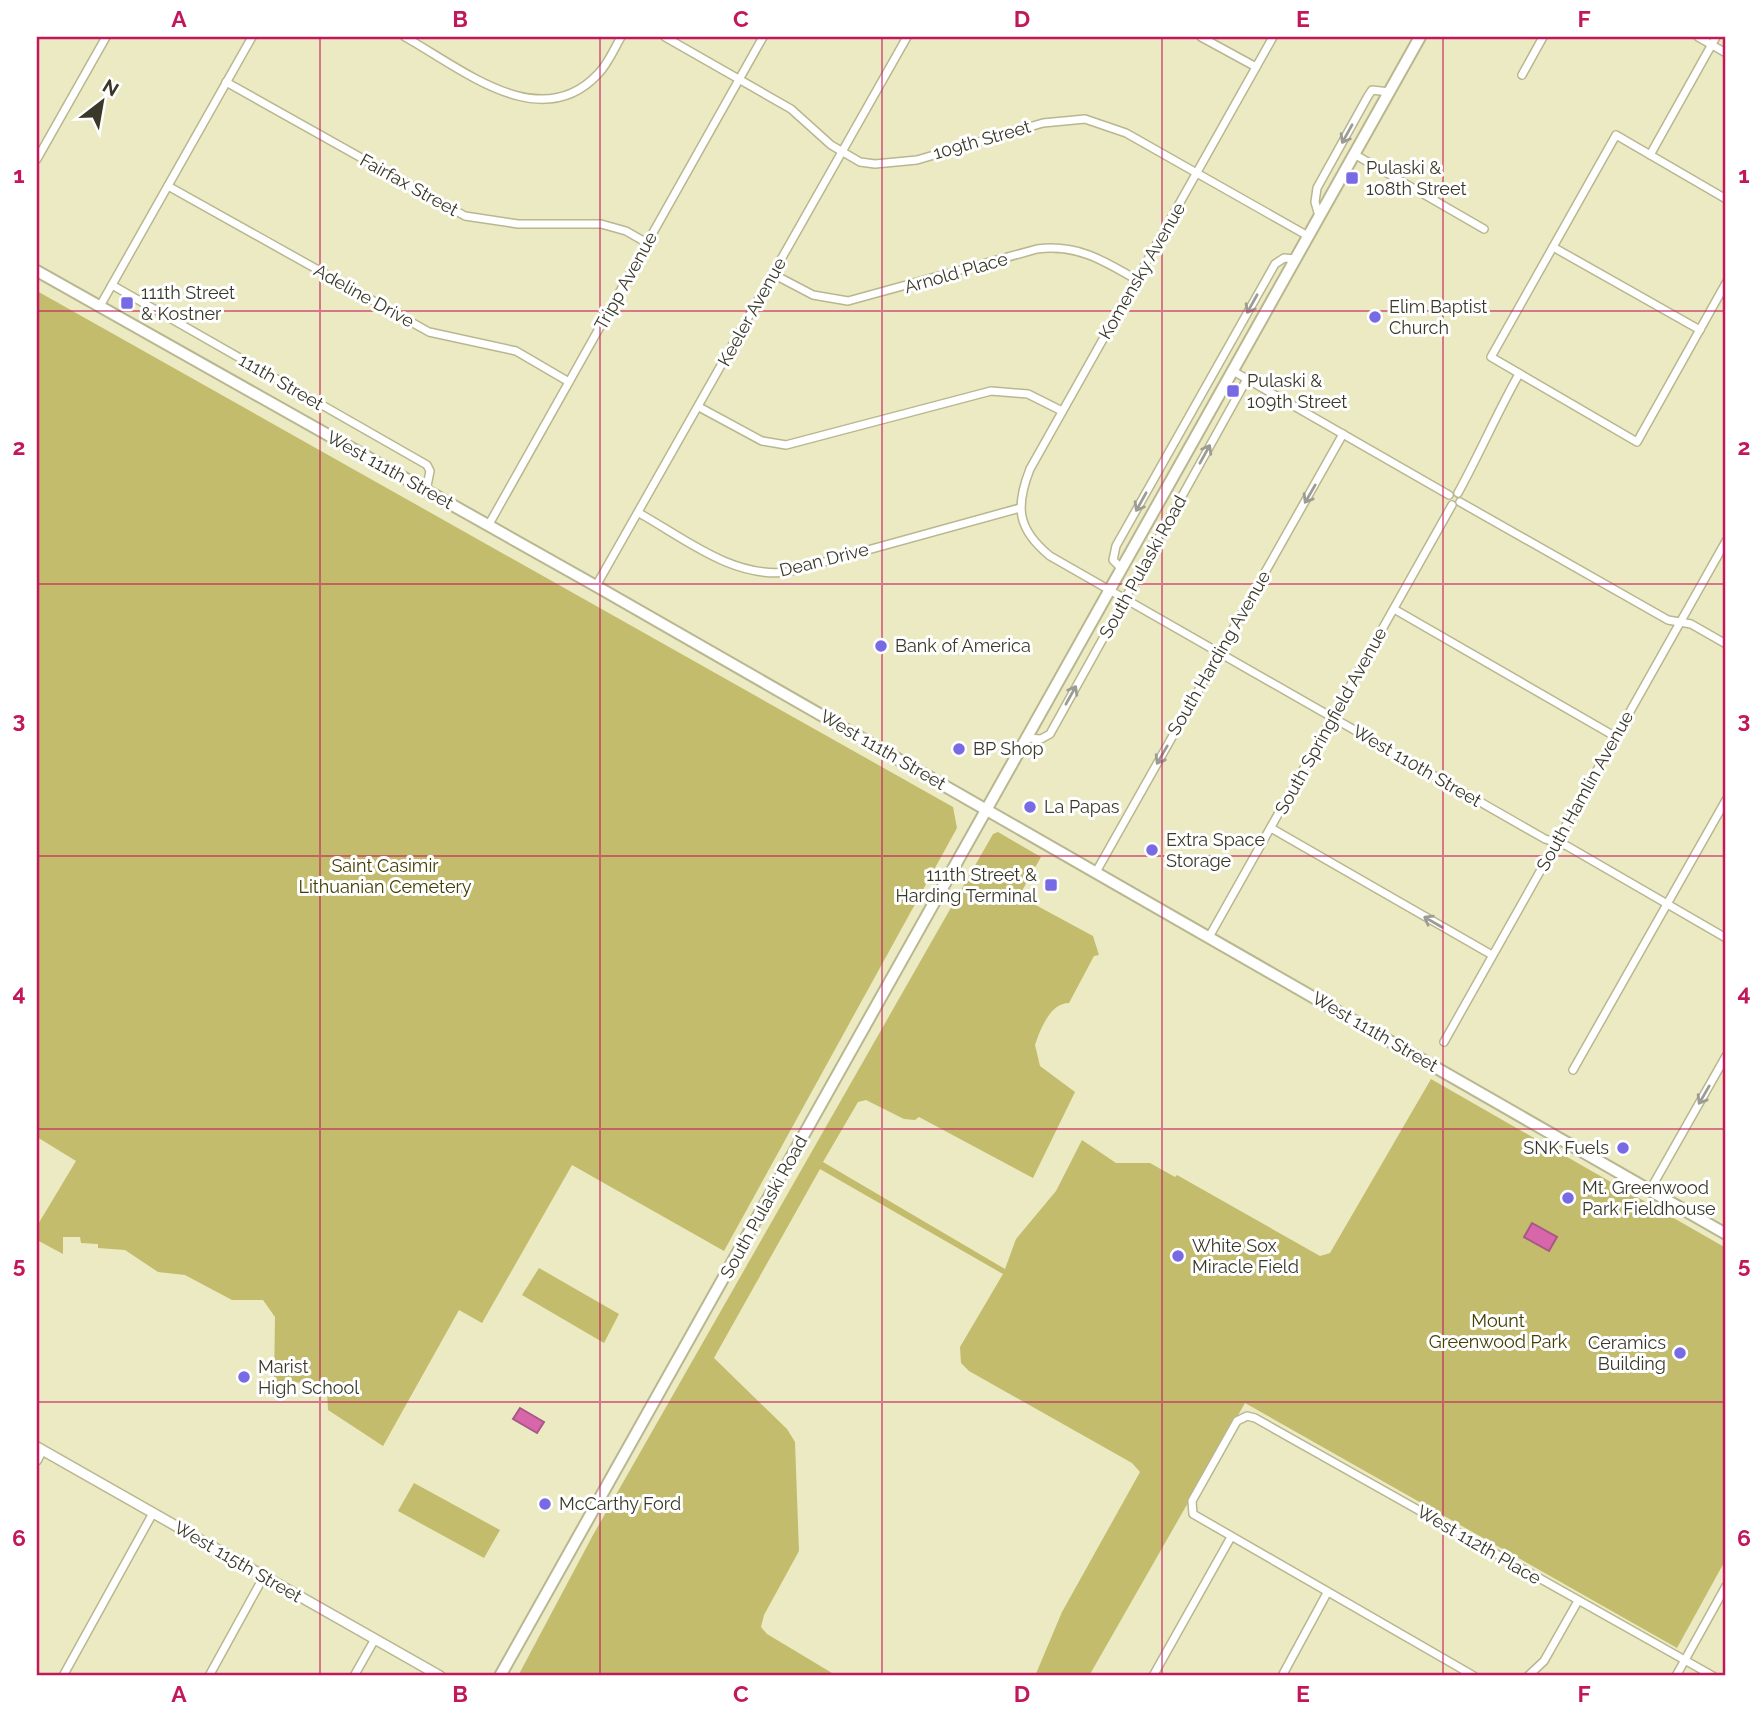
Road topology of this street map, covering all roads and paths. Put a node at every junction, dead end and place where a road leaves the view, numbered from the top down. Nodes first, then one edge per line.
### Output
1 (106, 37) edge
2 (252, 37) edge
3 (405, 37) edge
4 (621, 37) edge
5 (665, 37) edge
6 (763, 37) edge
7 (907, 37) edge
8 (1201, 37) edge
9 (1273, 37) edge
10 (1419, 37) edge
11 (1543, 37) edge
12 (1698, 37) edge
13 (1716, 37) edge
14 (1712, 45) junction
15 (1726, 53) edge
16 (1256, 67) junction
17 (1522, 75) dead end
18 (740, 80) junction
19 (226, 82) junction
20 (1389, 92) junction
21 (842, 153) junction
22 (1354, 154) junction
23 (1650, 155) junction
24 (37, 159) edge
25 (1197, 173) junction
26 (168, 186) junction
27 (1726, 199) edge
28 (1319, 216) junction
29 (1484, 229) dead end
30 (1308, 236) junction
31 (647, 243) junction
32 (1553, 247) junction
33 (1295, 259) junction
34 (37, 271) edge
35 (774, 274) junction
36 (1137, 280) junction
37 (1726, 283) edge
38 (112, 285) junction
39 (100, 306) junction
40 (1700, 330) junction
41 (1233, 371) junction
42 (1519, 374) junction
43 (1247, 379) junction
44 (569, 382) junction
45 (699, 407) junction
46 (1062, 411) junction
47 (1343, 435) junction
48 (426, 491) junction
49 (1458, 493) junction
50 (1449, 495) junction
51 (1456, 503) junction
52 (1020, 508) junction
53 (639, 513) junction
54 (488, 526) junction
55 (1726, 541) edge
56 (1122, 569) junction
57 (596, 586) junction
58 (1110, 591) junction
59 (1125, 600) junction
60 (1394, 609) junction
61 (1680, 622) junction
62 (1726, 644) edge
63 (1219, 653) junction
64 (1333, 718) junction
65 (1616, 737) junction
66 (1027, 738) junction
67 (1726, 800) edge
68 (987, 810) junction
69 (1271, 828) junction
70 (1556, 843) junction
71 (1096, 872) junction
72 (1667, 904) junction
73 (1209, 937) junction
74 (1726, 938) edge
75 (1493, 956) junction
76 (1444, 1042) dead end
77 (1726, 1056) edge
78 (1573, 1070) dead end
79 (1650, 1190) junction
80 (1726, 1234) edge
81 (40, 1448) edge
82 (37, 1461) edge
83 (153, 1513) junction
84 (1231, 1537) junction
85 (264, 1576) junction
86 (1726, 1586) edge
87 (1327, 1594) junction
88 (1578, 1601) junction
89 (375, 1639) junction
90 (1684, 1661) junction
91 (63, 1676) edge
92 (209, 1676) edge
93 (354, 1676) edge
94 (440, 1676) edge
95 (500, 1676) edge
96 (1153, 1676) edge
97 (1282, 1676) edge
98 (1474, 1676) edge
99 (1528, 1676) edge
100 (1676, 1676) edge
101 (1713, 1676) edge

1 - 24 street
2 - 19 street
3 - 4 street
5 - 18 street, 109th Street
6 - 18 street, Tripp Avenue
7 - 21 street, Keeler Avenue
8 - 16 street
9 - 16 street, Komensky Avenue
10 - 20 main road, South Pulaski Road
11 - 17 street
12 - 14 street
13 - 14 street
14 - 15 street
14 - 23 street
16 - 25 street, Komensky Avenue
18 - 21 street, 109th Street
18 - 31 street, Tripp Avenue
19 - 26 street
19 - 31 street, Fairfax Street
20 - 22 main road, South Pulaski Road
20 -> 28 street, South Pulaski Road
21 - 25 street, 109th Street
21 - 35 street, Keeler Avenue
22 - 28 main road, South Pulaski Road
22 - 29 street
23 - 27 street
23 - 32 street
25 - 30 street, 109th Street
25 - 36 street, Komensky Avenue
26 - 38 street
26 - 44 street, Adeline Drive
28 - 30 main road, South Pulaski Road
30 - 33 main road, South Pulaski Road
31 - 44 street, Tripp Avenue
32 - 40 street
32 - 42 street
33 - 41 main road, South Pulaski Road
33 -> 56 street, South Pulaski Road
34 - 39 main road, West 111th Street
35 - 36 street, Arnold Place
35 - 45 street, Keeler Avenue
36 - 46 street, Komensky Avenue
37 - 40 street
38 - 39 street
38 - 48 street, 111th Street
39 - 48 main road, West 111th Street
40 - 42 street
41 - 43 street
41 - 56 main road, South Pulaski Road
42 - 49 street
43 - 47 street
59 -> 43 street, South Pulaski Road
44 - 54 street, Tripp Avenue
45 - 46 street
45 - 53 street, Keeler Avenue
46 - 52 street, Komensky Avenue
47 - 50 street
47 -> 63 street, South Harding Avenue
48 - 54 main road, West 111th Street
49 - 50 street
49 - 51 street
50 - 51 street
51 - 60 street, South Springfield Avenue
51 - 61 street
52 - 53 street, Dean Drive
52 - 58 street, West 110th Street
53 - 57 street, Keeler Avenue
54 - 57 main road, West 111th Street
55 - 61 street, South Hamlin Avenue
56 - 58 main road, South Pulaski Road
57 - 68 main road, West 111th Street
58 - 59 street, West 110th Street
58 - 66 main road, South Pulaski Road
59 - 63 street, West 110th Street
66 -> 59 street, South Pulaski Road
60 - 64 street, South Springfield Avenue
60 - 65 street
61 - 62 street
61 - 65 street, South Hamlin Avenue
63 - 64 street, West 110th Street
63 -> 71 street, South Harding Avenue
64 - 69 street, South Springfield Avenue
64 - 70 street, West 110th Street
65 - 70 street, South Hamlin Avenue
66 - 68 main road, South Pulaski Road
67 - 72 street
68 - 71 main road, West 111th Street
68 - 95 main road, South Pulaski Road
69 - 73 street, South Springfield Avenue
75 -> 69 street
70 - 72 street, West 110th Street
70 - 75 street, South Hamlin Avenue
71 - 73 main road, West 111th Street
72 - 74 street, West 110th Street
72 - 78 street
73 - 79 main road, West 111th Street
75 - 76 street, South Hamlin Avenue
77 -> 79 street
79 - 80 main road, West 111th Street
81 - 82 street
81 - 83 street, West 115th Street
83 - 85 street, West 115th Street
83 - 91 street
84 - 87 street
84 - 88 street, West 112th Place
84 - 96 street
85 - 89 street, West 115th Street
85 - 92 street
86 - 90 street
87 - 97 street
87 - 98 street
88 - 90 street, West 112th Place
88 - 99 street
89 - 93 street
89 - 94 street, West 115th Street
90 - 100 street
90 - 101 street, West 112th Place

